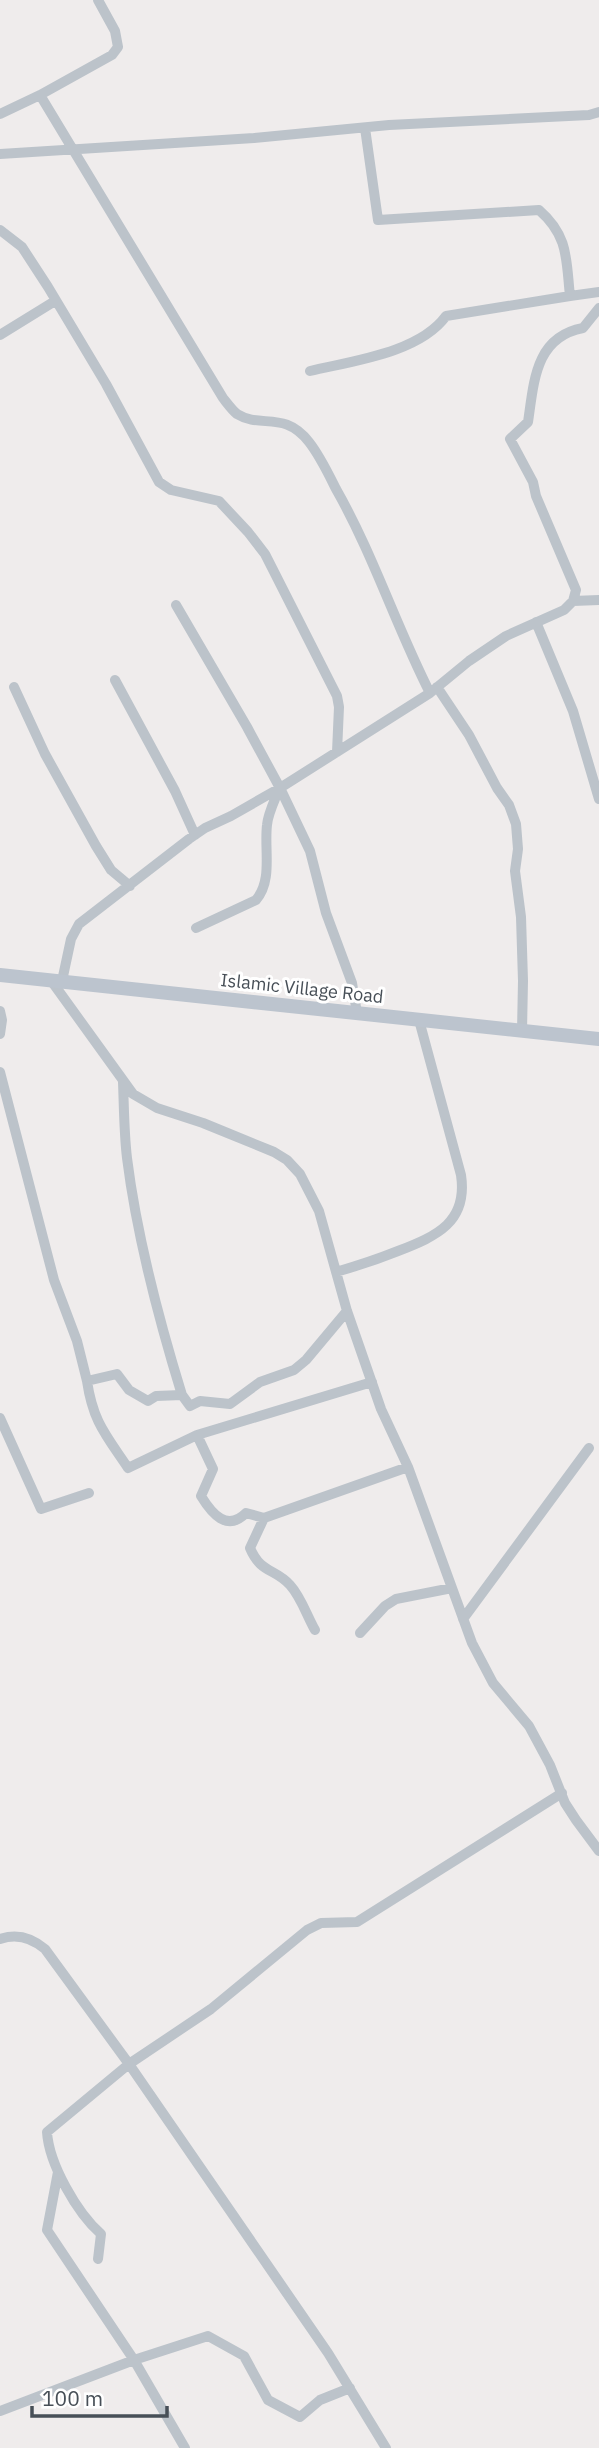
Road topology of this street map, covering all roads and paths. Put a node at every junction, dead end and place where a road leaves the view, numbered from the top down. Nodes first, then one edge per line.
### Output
1 (98, 0) edge
2 (40, 95) junction
3 (599, 112) edge
4 (0, 114) edge
5 (365, 128) junction
6 (74, 149) junction
7 (0, 154) edge
8 (0, 230) edge
9 (599, 292) edge
10 (570, 296) junction
11 (55, 301) junction
12 (599, 308) edge
13 (0, 335) edge
14 (310, 371) dead end
15 (599, 600) edge
16 (573, 601) junction
17 (176, 604) dead end
18 (536, 622) junction
19 (115, 680) dead end
20 (14, 687) dead end
21 (434, 690) junction
22 (337, 752) junction
23 (280, 788) junction
24 (599, 799) edge
25 (195, 835) junction
26 (130, 886) junction
27 (196, 928) dead end
28 (0, 975) edge
29 (56, 980) junction
30 (0, 1012) edge
31 (357, 1013) junction
32 (419, 1020) junction
33 (522, 1031) junction
34 (0, 1034) edge
35 (599, 1040) edge
36 (0, 1072) edge
37 (122, 1081) junction
38 (335, 1272) junction
39 (347, 1311) junction
40 (87, 1381) junction
41 (372, 1382) junction
42 (182, 1395) junction
43 (0, 1418) edge
44 (197, 1436) junction
45 (589, 1448) dead end
46 (408, 1467) junction
47 (89, 1493) dead end
48 (264, 1518) junction
49 (452, 1588) junction
50 (463, 1619) junction
51 (314, 1630) dead end
52 (360, 1633) dead end
53 (562, 1794) junction
54 (599, 1851) edge
55 (0, 1939) edge
56 (129, 2064) junction
57 (58, 2172) junction
58 (98, 2259) dead end
59 (134, 2360) junction
60 (349, 2388) junction
61 (0, 2411) edge
62 (185, 2448) edge
63 (386, 2448) edge

1 - 2 street
2 - 4 street
2 - 6 street
3 - 5 street
5 - 6 street
5 - 10 street
6 - 7 street
6 - 21 street
8 - 11 street
9 - 10 street
10 - 14 street
11 - 13 street
11 - 22 street
12 - 16 street
15 - 16 street
16 - 18 street
17 - 23 street
18 - 21 street
18 - 24 street
19 - 25 street
20 - 26 street
21 - 22 street
21 - 33 street
22 - 23 street
23 - 25 street
23 - 27 street
23 - 31 street
25 - 26 street
26 - 29 street
28 - 29 street, Islamic Village Road
29 - 31 street, Islamic Village Road
29 - 37 street
30 - 34 street
31 - 32 street, Islamic Village Road
32 - 33 street, Islamic Village Road
32 - 38 street
33 - 35 street, Islamic Village Road
36 - 40 street
37 - 38 street
37 - 42 street
38 - 39 street
39 - 41 street
39 - 42 street
40 - 42 street
40 - 44 street
41 - 44 street
41 - 46 street
43 - 47 street
44 - 48 street
45 - 50 street
46 - 48 street
46 - 49 street
48 - 51 street
49 - 50 street
49 - 52 street
50 - 53 street
53 - 54 street
53 - 56 street
55 - 56 street
56 - 57 street
56 - 60 street
57 - 58 street
57 - 59 street
59 - 60 street
59 - 61 street
59 - 62 street
60 - 63 street

